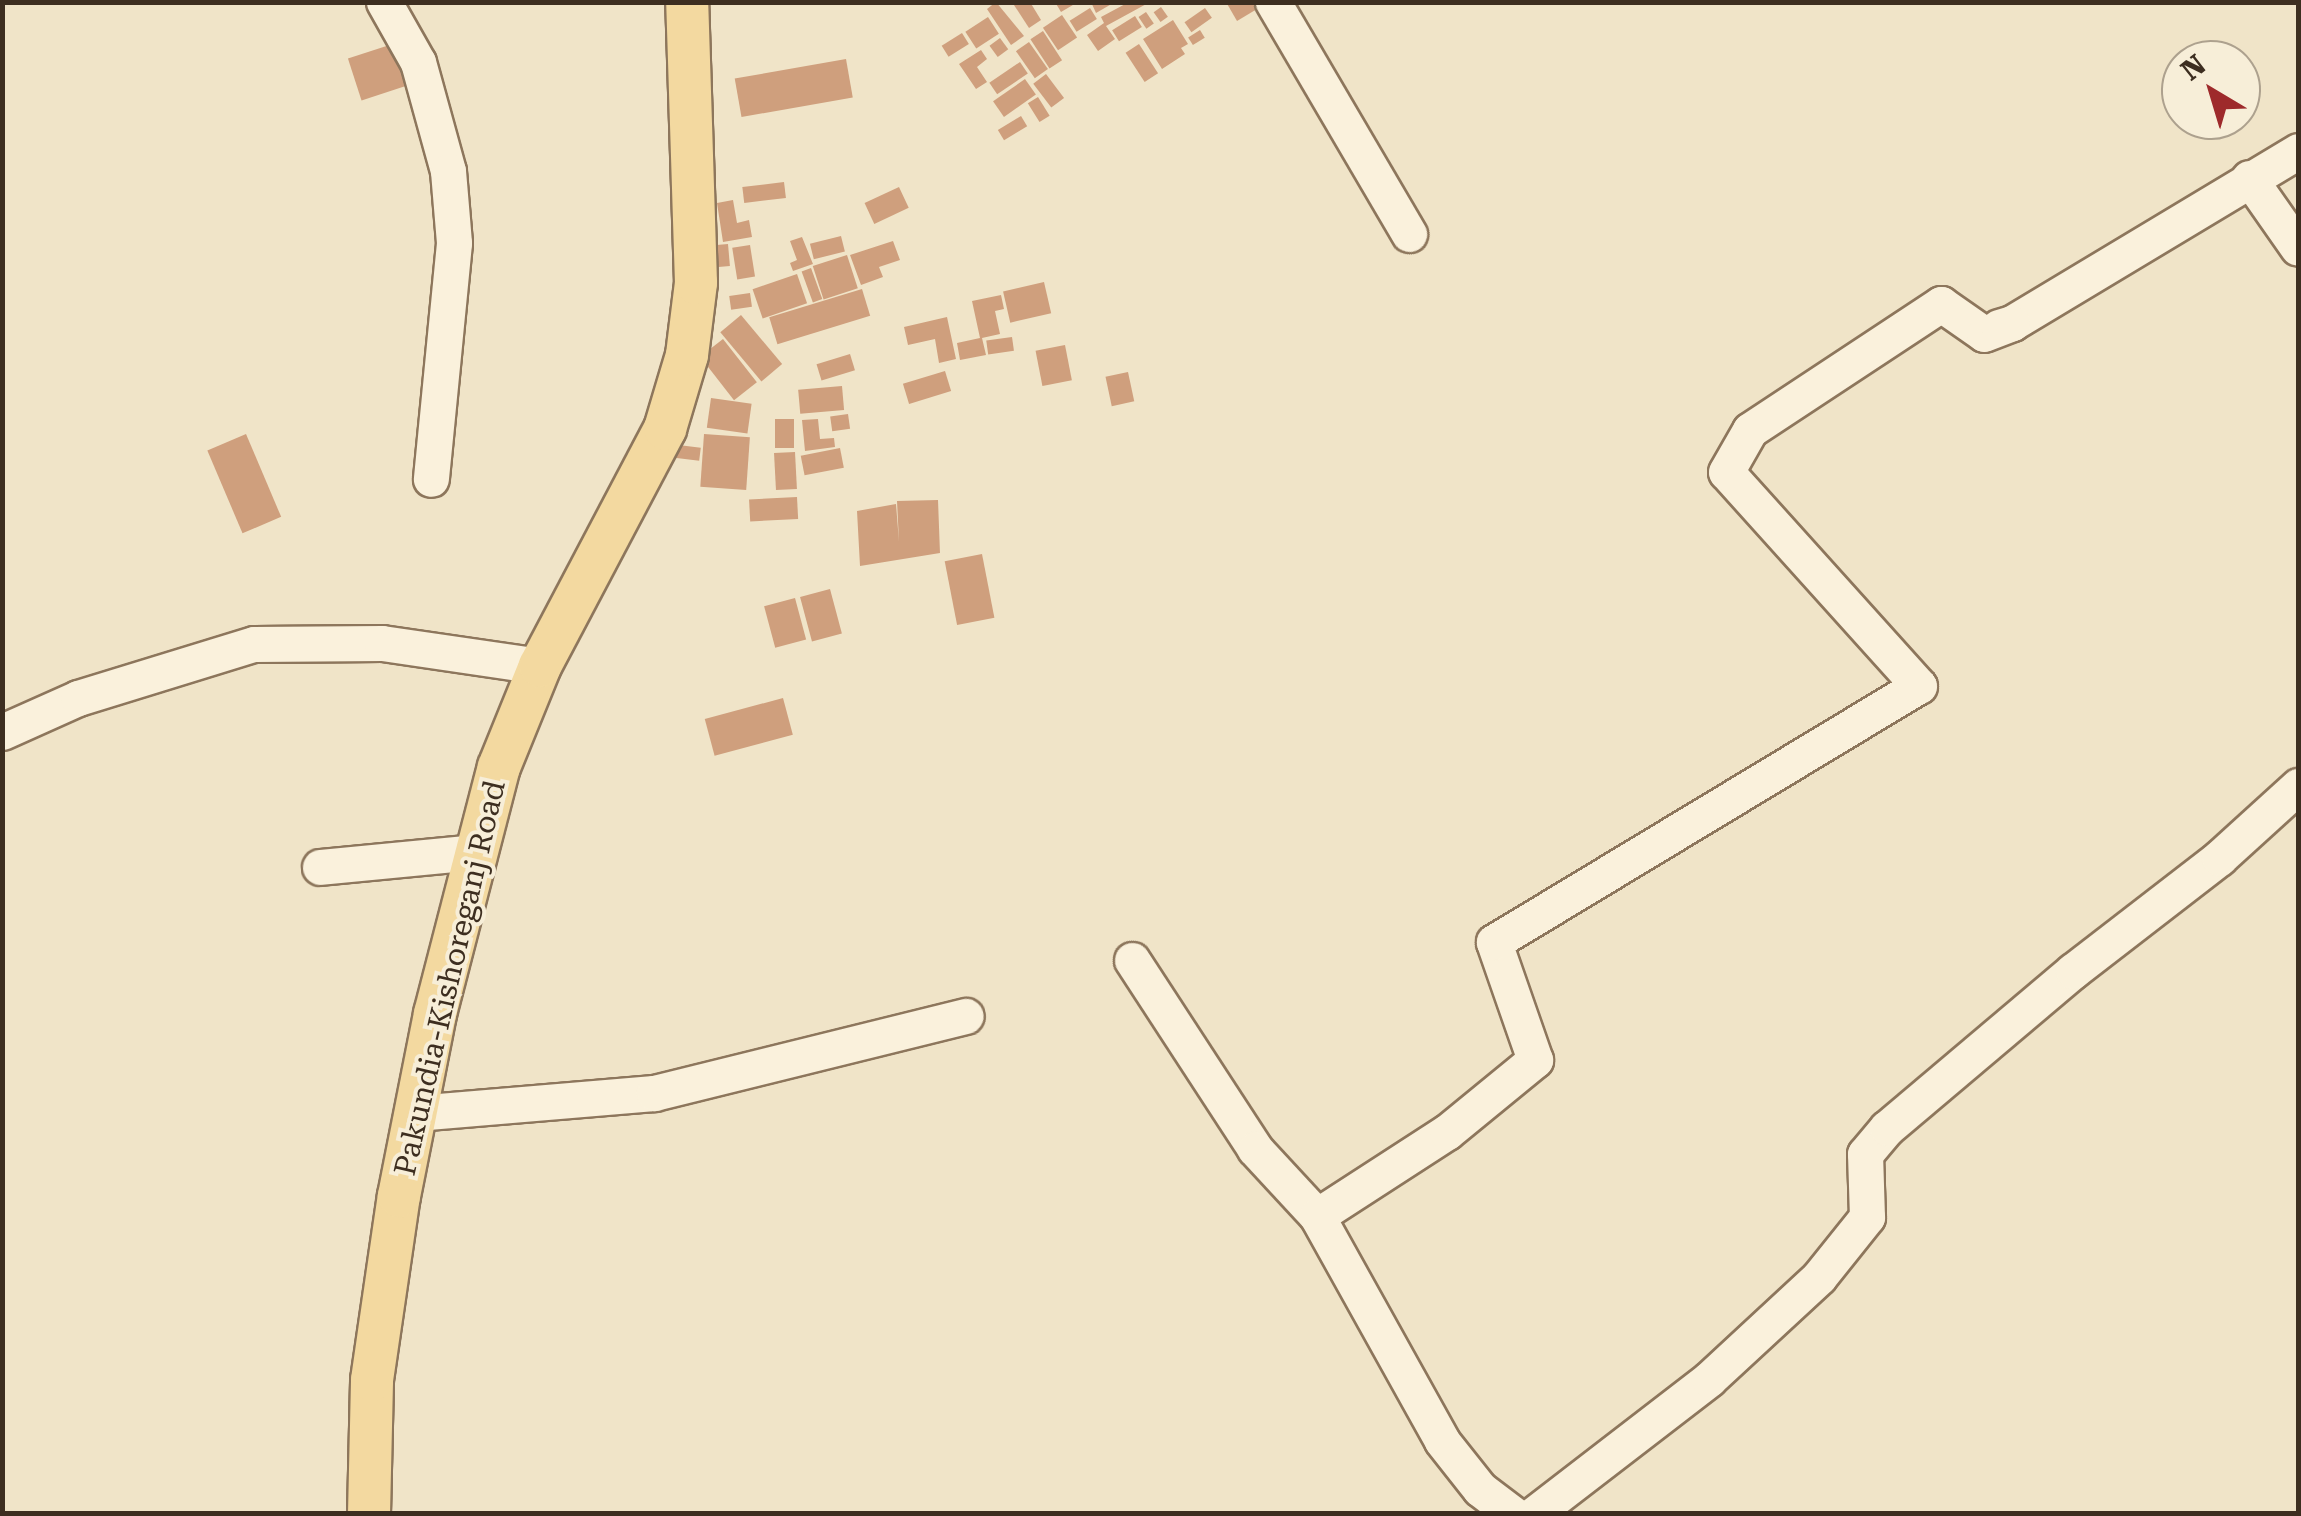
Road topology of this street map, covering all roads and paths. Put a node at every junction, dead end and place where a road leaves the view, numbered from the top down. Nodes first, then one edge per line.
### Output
1 (384, 2) edge
2 (686, 2) edge
3 (1272, 2) edge
4 (2298, 150) edge
5 (2249, 178) junction
6 (1409, 234) dead end
7 (2298, 248) edge
8 (431, 479) dead end
9 (540, 666) junction
10 (2, 732) edge
11 (2298, 786) edge
12 (476, 852) junction
13 (320, 867) dead end
14 (1132, 960) dead end
15 (966, 1016) dead end
16 (414, 1112) junction
17 (1317, 1216) junction
18 (369, 1514) edge
19 (1513, 1514) edge
20 (1534, 1514) edge

1 - 8 street
2 - 9 main road, Pakundia-Kishoreganj Road
3 - 6 street
4 - 5 street
5 - 7 street
5 - 17 street
9 - 10 street
9 - 12 main road, Pakundia-Kishoreganj Road
11 - 20 street
12 - 13 street
12 - 16 main road, Pakundia-Kishoreganj Road
14 - 17 street
15 - 16 street
16 - 18 main road, Pakundia-Kishoreganj Road
17 - 19 street

